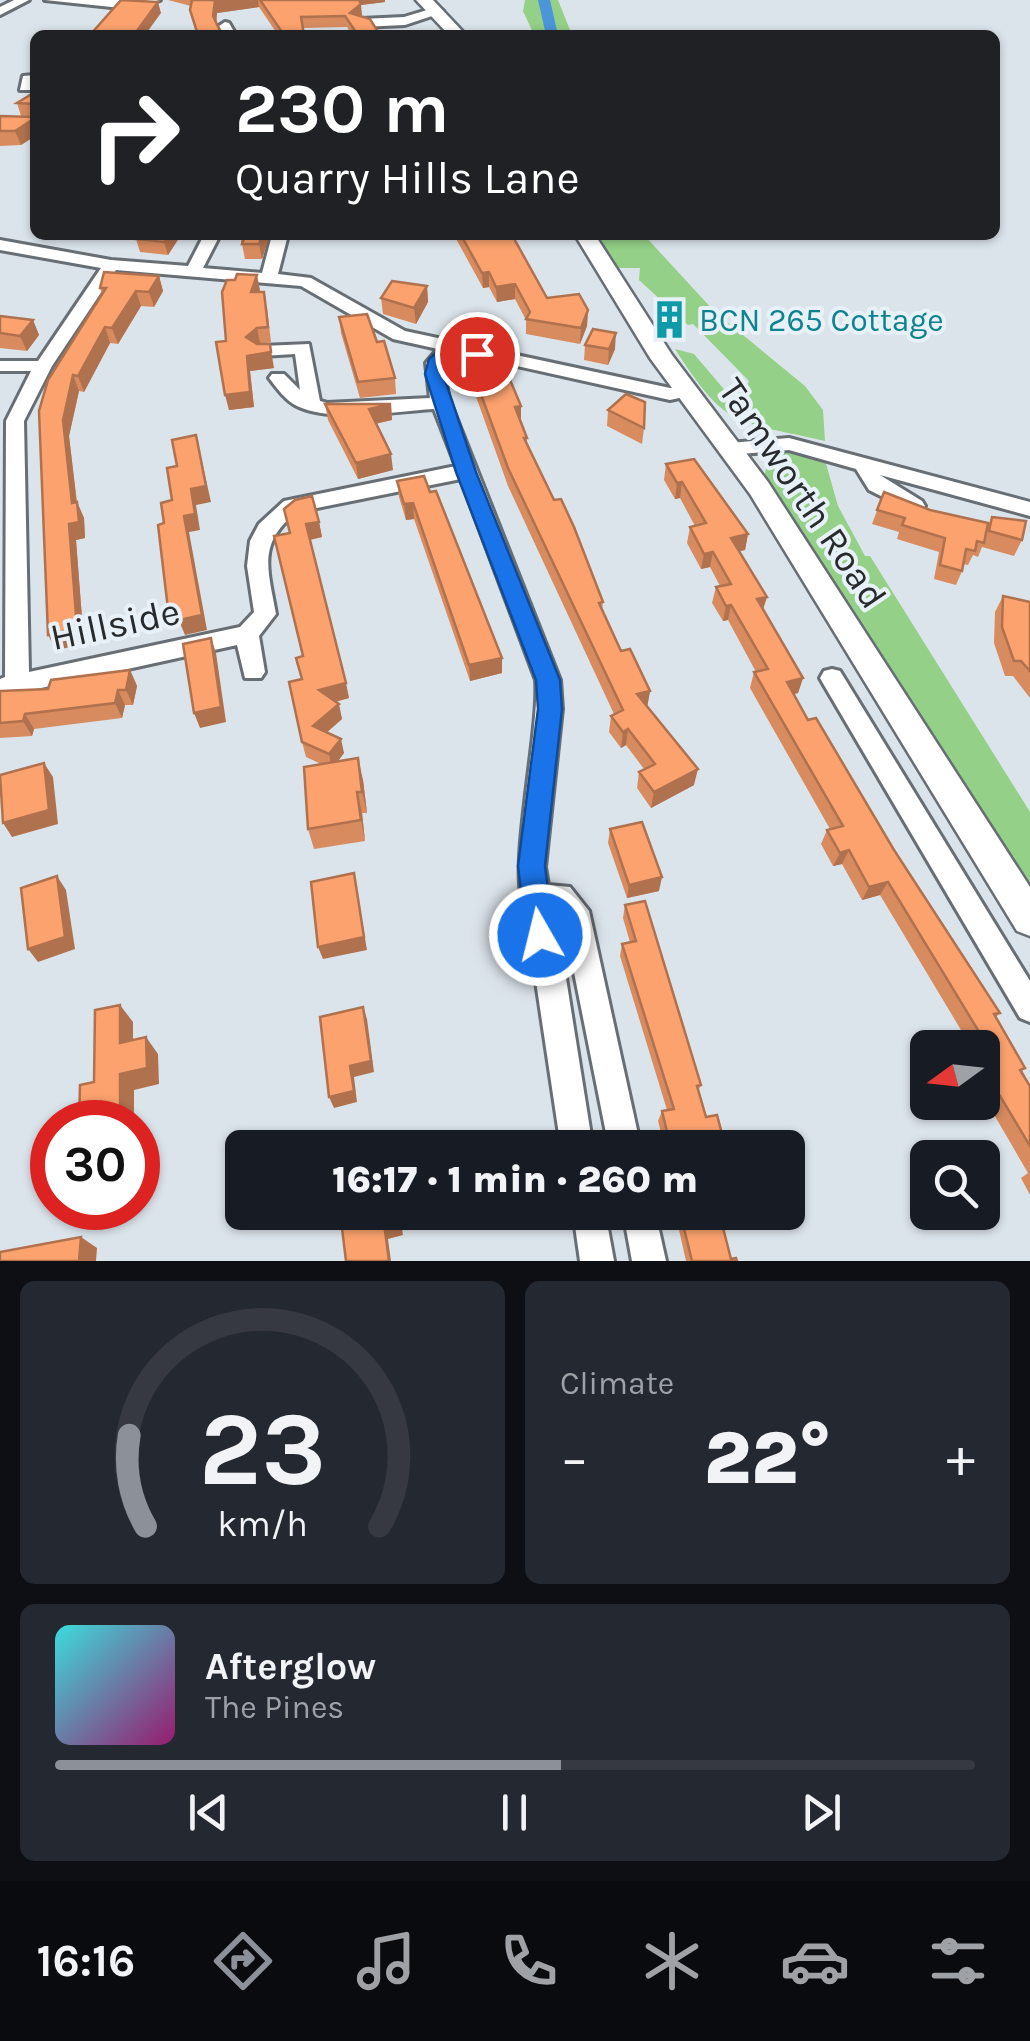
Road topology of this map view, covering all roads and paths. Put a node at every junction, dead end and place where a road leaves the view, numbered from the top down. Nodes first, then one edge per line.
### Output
1 (22, 0) edge
2 (51, 0) edge
3 (154, 0) edge
4 (430, 6) edge
5 (0, 11) edge
6 (361, 23) edge
7 (453, 30) edge
8 (209, 240) edge
9 (279, 240) edge
10 (588, 240) edge
11 (0, 245) edge
12 (111, 265) junction
13 (194, 270) junction
14 (270, 276) junction
15 (447, 348) junction
16 (262, 351) edge
17 (0, 366) edge
18 (44, 366) junction
19 (278, 378) dead end
20 (687, 390) junction
21 (442, 403) junction
22 (311, 405) junction
23 (8, 420) edge
24 (730, 449) junction
25 (862, 462) junction
26 (466, 472) junction
27 (1024, 507) edge
28 (932, 512) edge
29 (994, 522) edge
30 (247, 634) junction
31 (252, 672) dead end
32 (832, 678) dead end
33 (8, 686) edge
34 (920, 746) junction
35 (880, 759) junction
36 (534, 900) junction
37 (1030, 919) edge
38 (1030, 1008) edge
39 (574, 1130) edge
40 (621, 1130) edge
41 (591, 1230) edge
42 (643, 1230) edge
43 (597, 1261) edge
44 (649, 1261) edge

1 - 5 street
2 - 3 street
4 - 6 street
4 - 7 main road
8 - 13 street
9 - 14 street
10 - 20 main road, Tamworth Road
11 - 12 street
12 - 13 street
12 - 18 street
13 - 14 street
14 - 15 street
15 - 20 street
15 - 21 street
16 - 22 street
17 - 18 street
18 - 23 street
19 - 22 street
20 - 24 main road, Tamworth Road
21 - 22 street
21 - 26 street
23 - 33 street
24 - 25 street
24 - 34 main road, Tamworth Road
25 - 27 street
25 - 28 street
26 - 30 street
26 - 36 street
27 - 29 street
30 - 31 street
30 - 33 street, Hillside
32 - 35 street
34 - 35 street
34 - 37 main road, Tamworth Road
35 - 38 street
36 - 39 street
36 - 40 street
41 - 43 street
42 - 44 street

